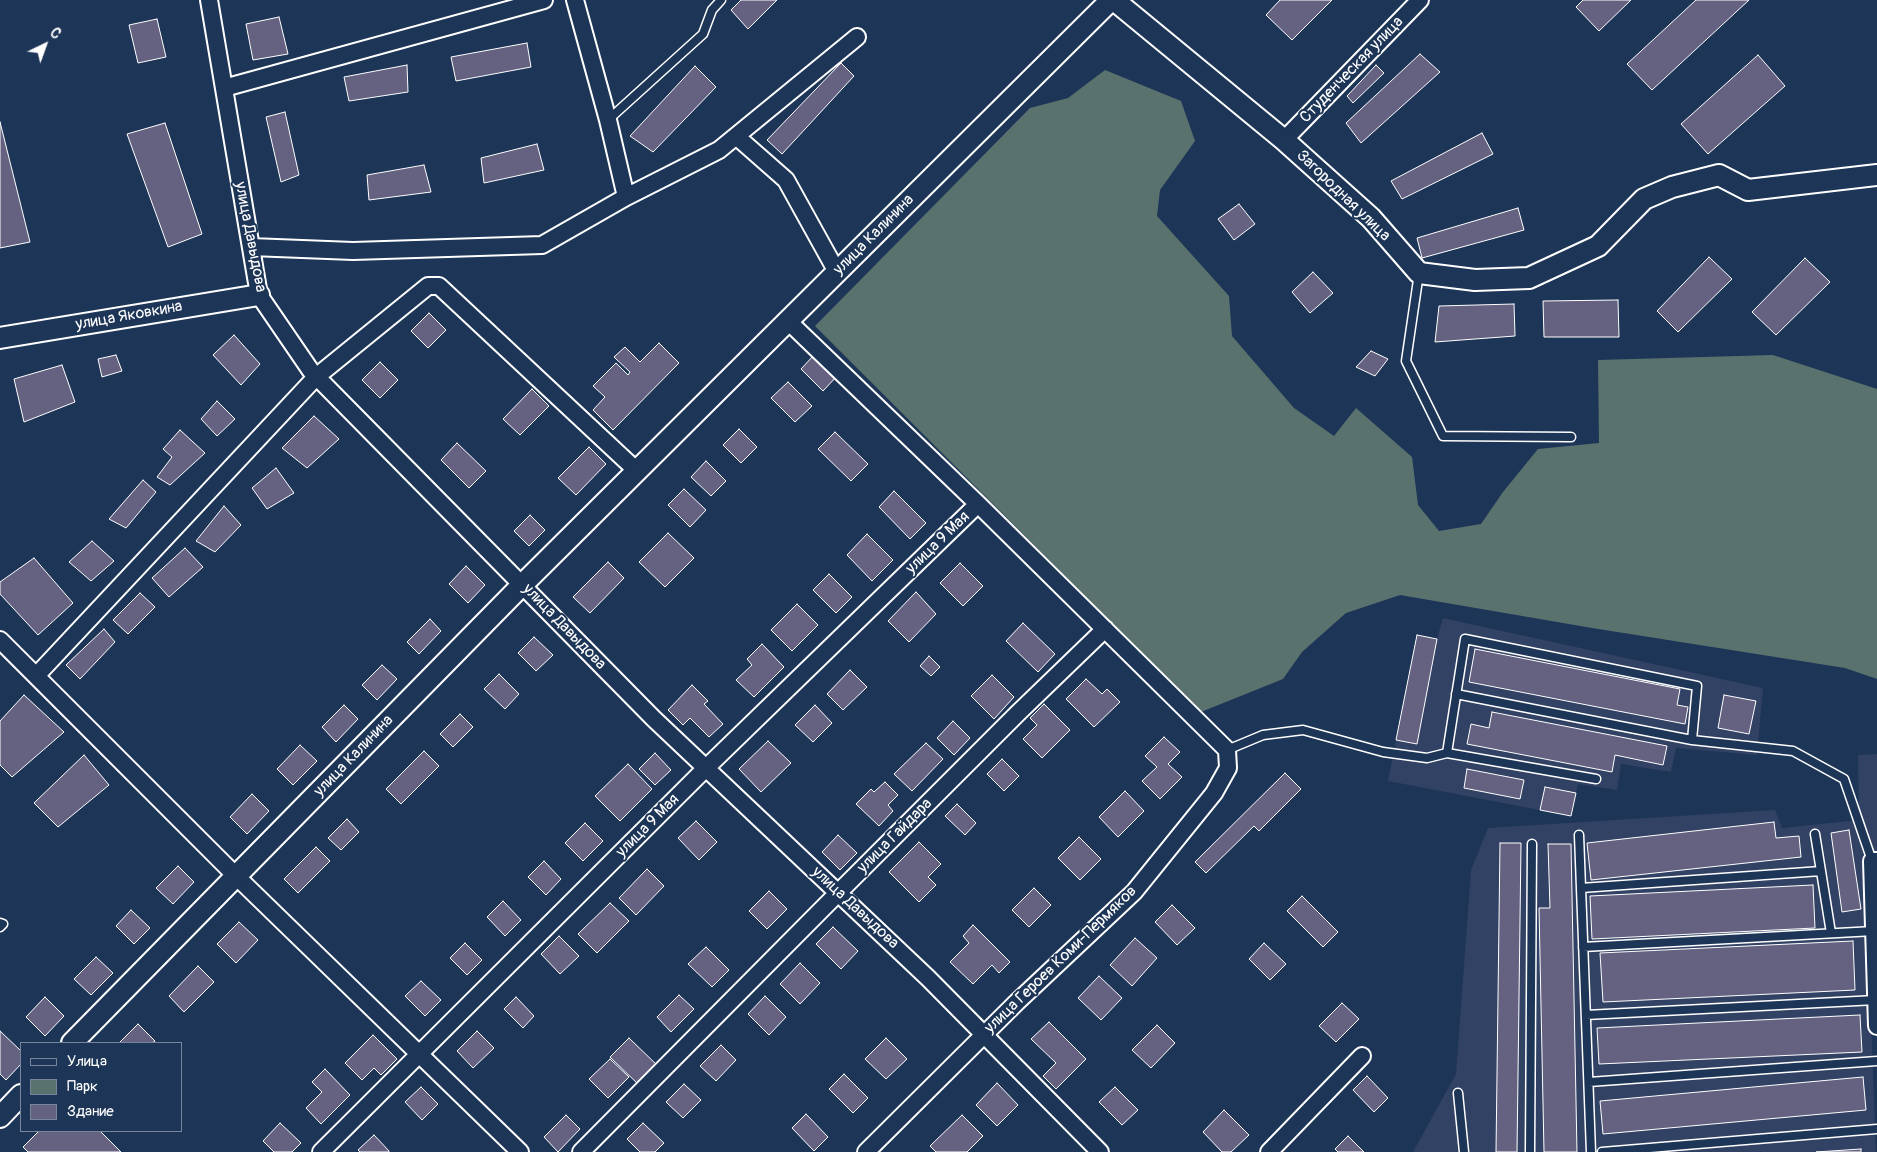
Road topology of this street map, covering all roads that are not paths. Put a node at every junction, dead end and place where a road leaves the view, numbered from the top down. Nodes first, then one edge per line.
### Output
1 (209, 0) edge
2 (544, 0) edge
3 (575, 0) edge
4 (721, 0) edge
5 (1112, 0) edge
6 (1420, 0) edge
7 (857, 37) dead end
8 (224, 88) junction
9 (608, 120) junction
10 (736, 136) junction
11 (1284, 140) junction
12 (1877, 175) edge
13 (626, 197) junction
14 (251, 247) junction
15 (837, 272) junction
16 (1418, 273) junction
17 (259, 295) junction
18 (788, 321) junction
19 (0, 338) edge
20 (316, 377) junction
21 (1571, 437) dead end
22 (637, 471) junction
23 (978, 504) junction
24 (522, 585) junction
25 (1105, 629) junction
26 (0, 640) edge
27 (36, 676) junction
28 (1456, 694) junction
29 (1692, 740) junction
30 (1227, 750) junction
31 (1446, 753) junction
32 (706, 768) junction
33 (1596, 779) dead end
34 (1815, 834) dead end
35 (1579, 835) dead end
36 (1532, 844) dead end
37 (1874, 861) edge
38 (1821, 871) junction
39 (236, 876) junction
40 (1581, 888) junction
41 (838, 893) junction
42 (0, 923) edge
43 (0, 927) edge
44 (1874, 931) junction
45 (1831, 933) junction
46 (1583, 947) junction
47 (1877, 1006) edge
48 (1586, 1015) junction
49 (1877, 1026) edge
50 (984, 1034) junction
51 (73, 1042) edge
52 (419, 1054) junction
53 (1362, 1056) dead end
54 (1877, 1061) edge
55 (1589, 1082) junction
56 (1458, 1093) dead end
57 (20, 1096) edge
58 (0, 1117) edge
59 (1877, 1129) edge
60 (321, 1152) edge
61 (520, 1152) edge
62 (581, 1152) edge
63 (866, 1152) edge
64 (1100, 1152) edge
65 (1269, 1152) edge
66 (1464, 1152) edge
67 (1530, 1152) edge
68 (1591, 1152) edge
69 (1602, 1152) edge

1 - 8 street, улица Давыдова
2 - 8 street
3 - 9 street
4 - 9 lane
5 - 11 street, Загородная улица
5 - 15 street, улица Калинина
6 - 11 street, Студенческая улица
7 - 10 street
8 - 14 street, улица Давыдова
9 - 13 street
10 - 13 street
10 - 15 street
11 - 16 street, Загородная улица
12 - 16 street
13 - 14 street
14 - 17 street, улица Давыдова
15 - 18 street, улица Калинина
16 - 21 lane
17 - 19 street, улица Яковкина
17 - 20 street, улица Давыдова
18 - 22 street, улица Калинина
18 - 23 street
20 - 22 street
20 - 24 street, улица Давыдова
20 - 27 street
22 - 24 street, улица Калинина
23 - 25 street
23 - 32 street, улица 9 Мая
24 - 32 street, улица Давыдова
24 - 39 street, улица Калинина
25 - 30 street
25 - 41 street, улица Гайдара
26 - 27 street
27 - 39 street
28 - 29 lane
28 - 29 lane
28 - 31 lane
29 - 37 lane
30 - 31 lane
30 - 50 street, улица Героев Коми-Пермяков
31 - 33 lane
32 - 41 street, улица Давыдова
32 - 52 street, улица 9 Мая
34 - 38 lane
35 - 40 lane
36 - 67 lane
37 - 44 street
38 - 40 lane
38 - 45 lane
39 - 51 street, улица Калинина
39 - 52 street
40 - 46 lane
41 - 50 street, улица Давыдова
41 - 62 street, улица Гайдара
42 - 43 lane
44 - 45 lane
44 - 47 street
45 - 46 lane
46 - 48 lane
47 - 48 lane
47 - 49 street
48 - 55 lane
50 - 63 street, улица Героев Коми-Пермяков
50 - 64 street, улица Давыдова
52 - 60 street, улица 9 Мая
52 - 61 street
53 - 65 street
54 - 55 lane
55 - 68 lane
56 - 66 lane
57 - 58 street
59 - 69 lane

